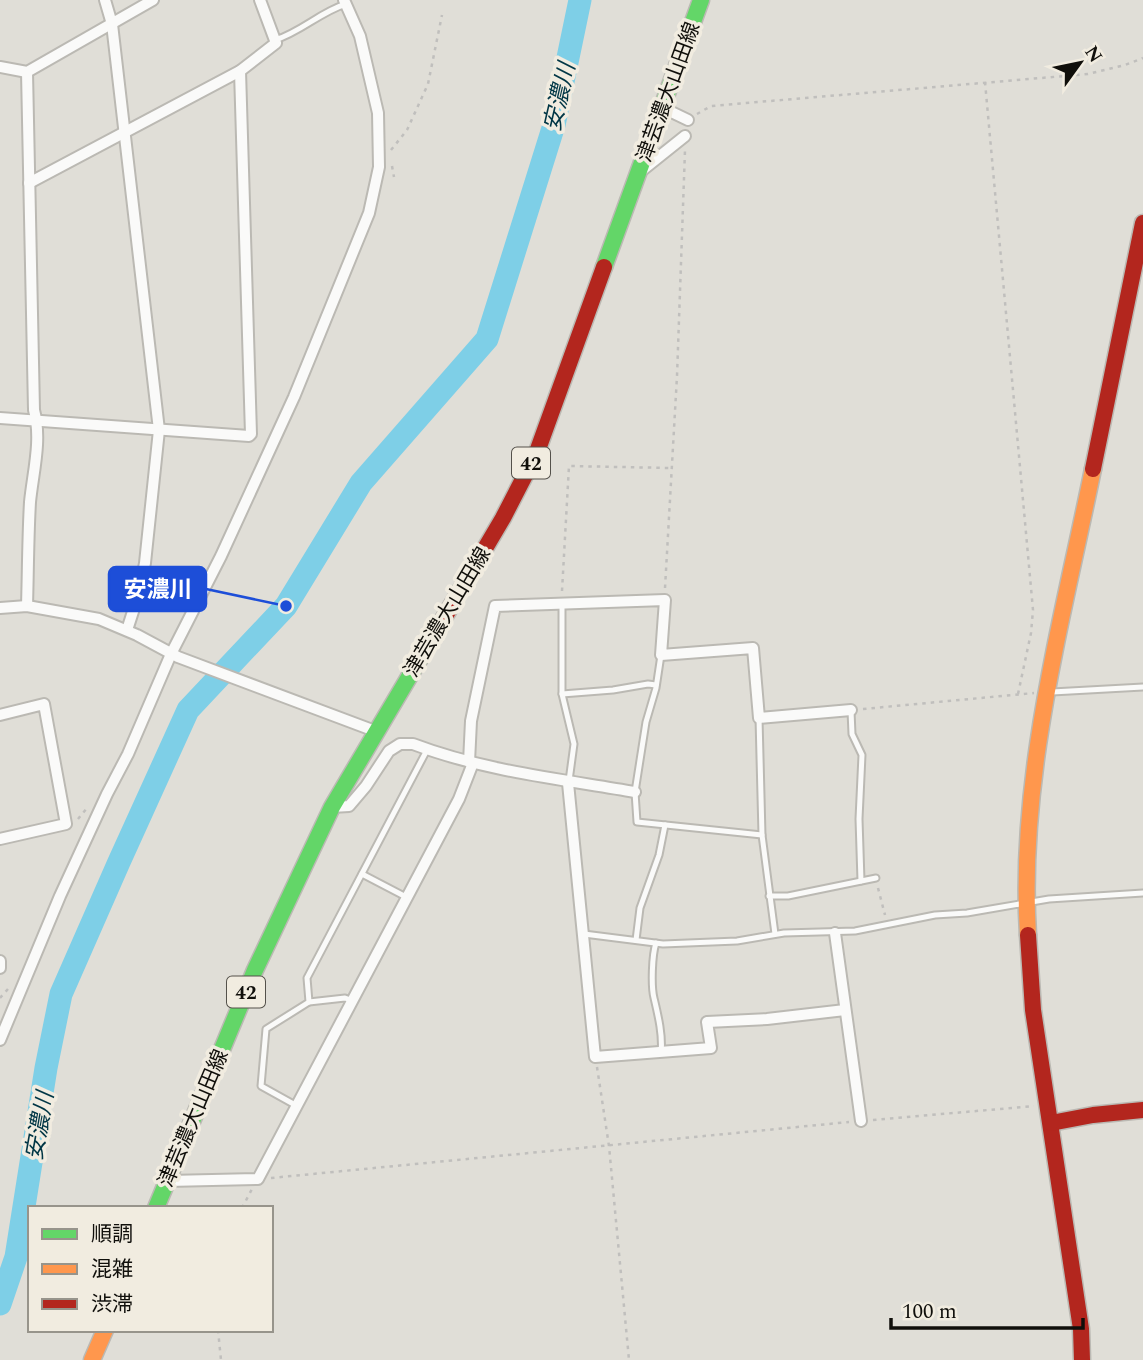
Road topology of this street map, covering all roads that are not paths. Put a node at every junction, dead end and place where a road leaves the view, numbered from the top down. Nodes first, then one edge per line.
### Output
1 (105, 0) edge
2 (153, 0) edge
3 (260, 0) edge
4 (701, 0) edge
5 (345, 2) edge
6 (112, 24) junction
7 (275, 40) junction
8 (0, 68) edge
9 (240, 71) junction
10 (27, 72) junction
11 (661, 107) junction
12 (688, 121) road end
13 (124, 134) junction
14 (685, 136) road end
15 (638, 173) junction
16 (29, 183) junction
17 (1143, 223) edge
18 (0, 418) edge
19 (37, 421) junction
20 (159, 430) junction
21 (562, 604) junction
22 (27, 606) junction
23 (0, 608) edge
24 (127, 630) junction
25 (175, 655) junction
26 (661, 655) junction
27 (656, 685) junction
28 (1143, 687) edge
29 (1048, 692) junction
30 (562, 694) junction
31 (851, 710) joint
32 (0, 715) edge
33 (759, 718) junction
34 (370, 729) junction
35 (427, 750) junction
36 (471, 763) junction
37 (569, 783) junction
38 (635, 792) junction
39 (332, 807) junction
40 (666, 825) junction
41 (762, 835) junction
42 (0, 839) edge
43 (362, 874) junction
44 (876, 878) road end
45 (860, 881) junction
46 (1143, 893) edge
47 (769, 896) junction
48 (408, 898) junction
49 (1026, 903) junction
50 (835, 933) junction
51 (582, 934) junction
52 (775, 934) junction
53 (636, 940) junction
54 (656, 943) junction
55 (0, 961) edge
56 (0, 968) edge
57 (353, 1001) junction
58 (309, 1002) junction
59 (845, 1010) junction
60 (0, 1040) edge
61 (661, 1053) junction
62 (297, 1106) junction
63 (1143, 1110) edge
64 (861, 1121) road end
65 (1051, 1123) junction
66 (168, 1181) junction
67 (157, 1206) edge
68 (104, 1332) edge
69 (92, 1360) edge
70 (1082, 1360) edge

1 - 6 street
2 - 6 street
3 - 7 street
4 - 11 main road, 津芸濃大山田線 / 42
5 - 7 lane
5 - 25 street
6 - 10 street
6 - 13 street
7 - 9 street
8 - 10 street
9 - 13 street
9 - 20 street
10 - 16 street
11 - 12 street
11 - 15 main road, 津芸濃大山田線 / 42
13 - 16 street
13 - 20 street
14 - 15 street
15 - 34 main road, 津芸濃大山田線 / 42
16 - 19 street
17 - 29 main road
18 - 19 street
19 - 20 street
19 - 22 street
20 - 24 street
21 - 26 street
21 - 30 lane
21 - 36 street
22 - 23 street
22 - 24 street
24 - 25 street
25 - 34 street
25 - 60 street
26 - 27 lane
26 - 33 street
27 - 30 lane
27 - 38 lane
28 - 29 lane
29 - 49 main road
30 - 37 lane
31 - 33 street
31 - 45 lane
32 - 42 street
33 - 41 lane
34 - 39 main road, 津芸濃大山田線 / 42
35 - 36 street
35 - 39 street
35 - 43 lane
36 - 37 street
36 - 48 street
37 - 38 street
37 - 51 street
38 - 40 lane
39 - 66 main road, 津芸濃大山田線 / 42
40 - 41 lane
40 - 53 lane
41 - 47 lane
43 - 48 lane
43 - 58 lane
44 - 45 lane
45 - 47 lane
46 - 49 lane
47 - 52 lane
48 - 57 street
49 - 50 lane
49 - 65 main road
50 - 52 lane
50 - 59 street
51 - 53 lane
51 - 61 street
52 - 54 lane
53 - 54 lane
54 - 61 lane
55 - 56 street
57 - 58 lane
57 - 62 street
58 - 62 lane
59 - 61 street
59 - 64 street
62 - 66 street
63 - 65 main road
65 - 70 main road
66 - 67 main road, 津芸濃大山田線 / 42
68 - 69 main road

